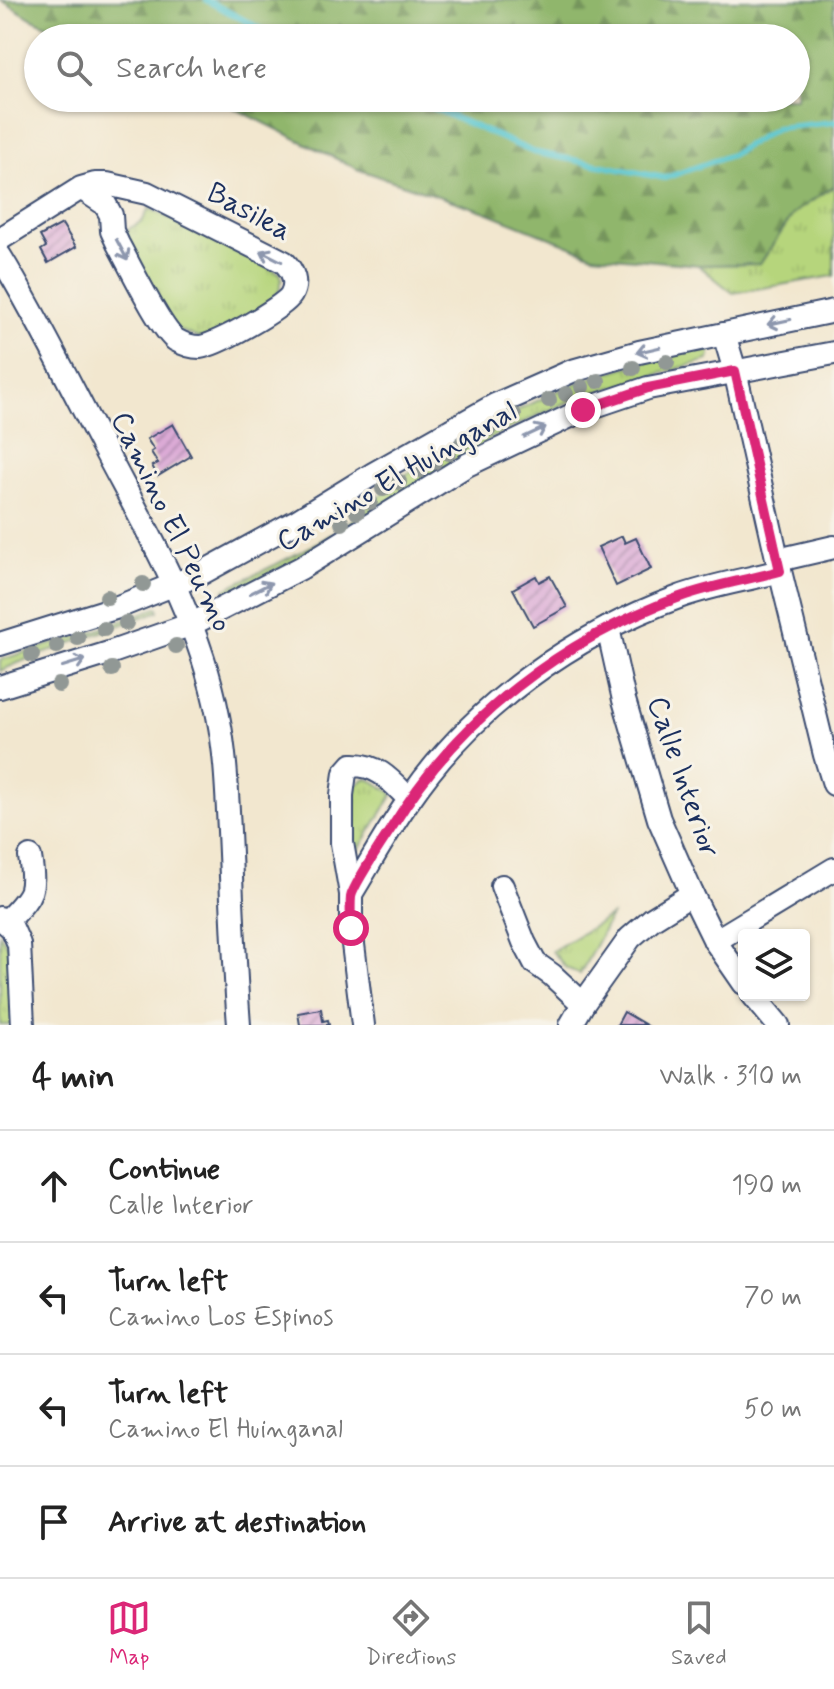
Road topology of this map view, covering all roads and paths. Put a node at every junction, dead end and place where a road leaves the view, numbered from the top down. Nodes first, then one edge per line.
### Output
1 (81, 188) junction
2 (0, 239) edge
3 (0, 256) edge
4 (834, 311) edge
5 (724, 334) junction
6 (834, 353) edge
7 (735, 371) junction
8 (834, 547) edge
9 (779, 565) junction
10 (174, 585) junction
11 (192, 624) junction
12 (608, 628) junction
13 (0, 644) edge
14 (0, 687) edge
15 (834, 784) edge
16 (409, 799) junction
17 (30, 857) dead end
18 (834, 869) edge
19 (502, 886) dead end
20 (351, 894) junction
21 (692, 894) junction
22 (3, 920) edge
23 (715, 941) junction
24 (738, 974) edge
25 (758, 1001) edge
26 (583, 1004) junction
27 (776, 1024) edge
28 (23, 1025) edge
29 (239, 1025) edge
30 (363, 1025) edge
31 (571, 1025) edge

1 -> 1 street, Basilea
1 - 2 street
3 - 10 street, Camino El Peumo
4 -> 5 street, Camino El Huinganal
5 - 7 street
5 -> 10 street, Camino El Huinganal
6 - 7 street, Camino El Huinganal
7 - 9 street
11 -> 7 street, Camino El Huinganal
8 - 9 street
9 - 12 street
9 - 15 street
10 - 11 street, Camino El Peumo
10 - 13 street, Camino El Huinganal
14 -> 11 street, Camino El Huinganal
11 - 29 street, Camino El Peumo
12 - 16 street
12 - 21 street, Calle Interior
16 - 20 street
16 - 20 street
17 - 22 street
18 - 23 street
19 - 26 street
20 - 30 street
21 - 23 street, Calle Interior
21 - 26 street
22 - 28 street
23 - 24 street, Calle Interior
25 - 27 street
26 - 31 street

